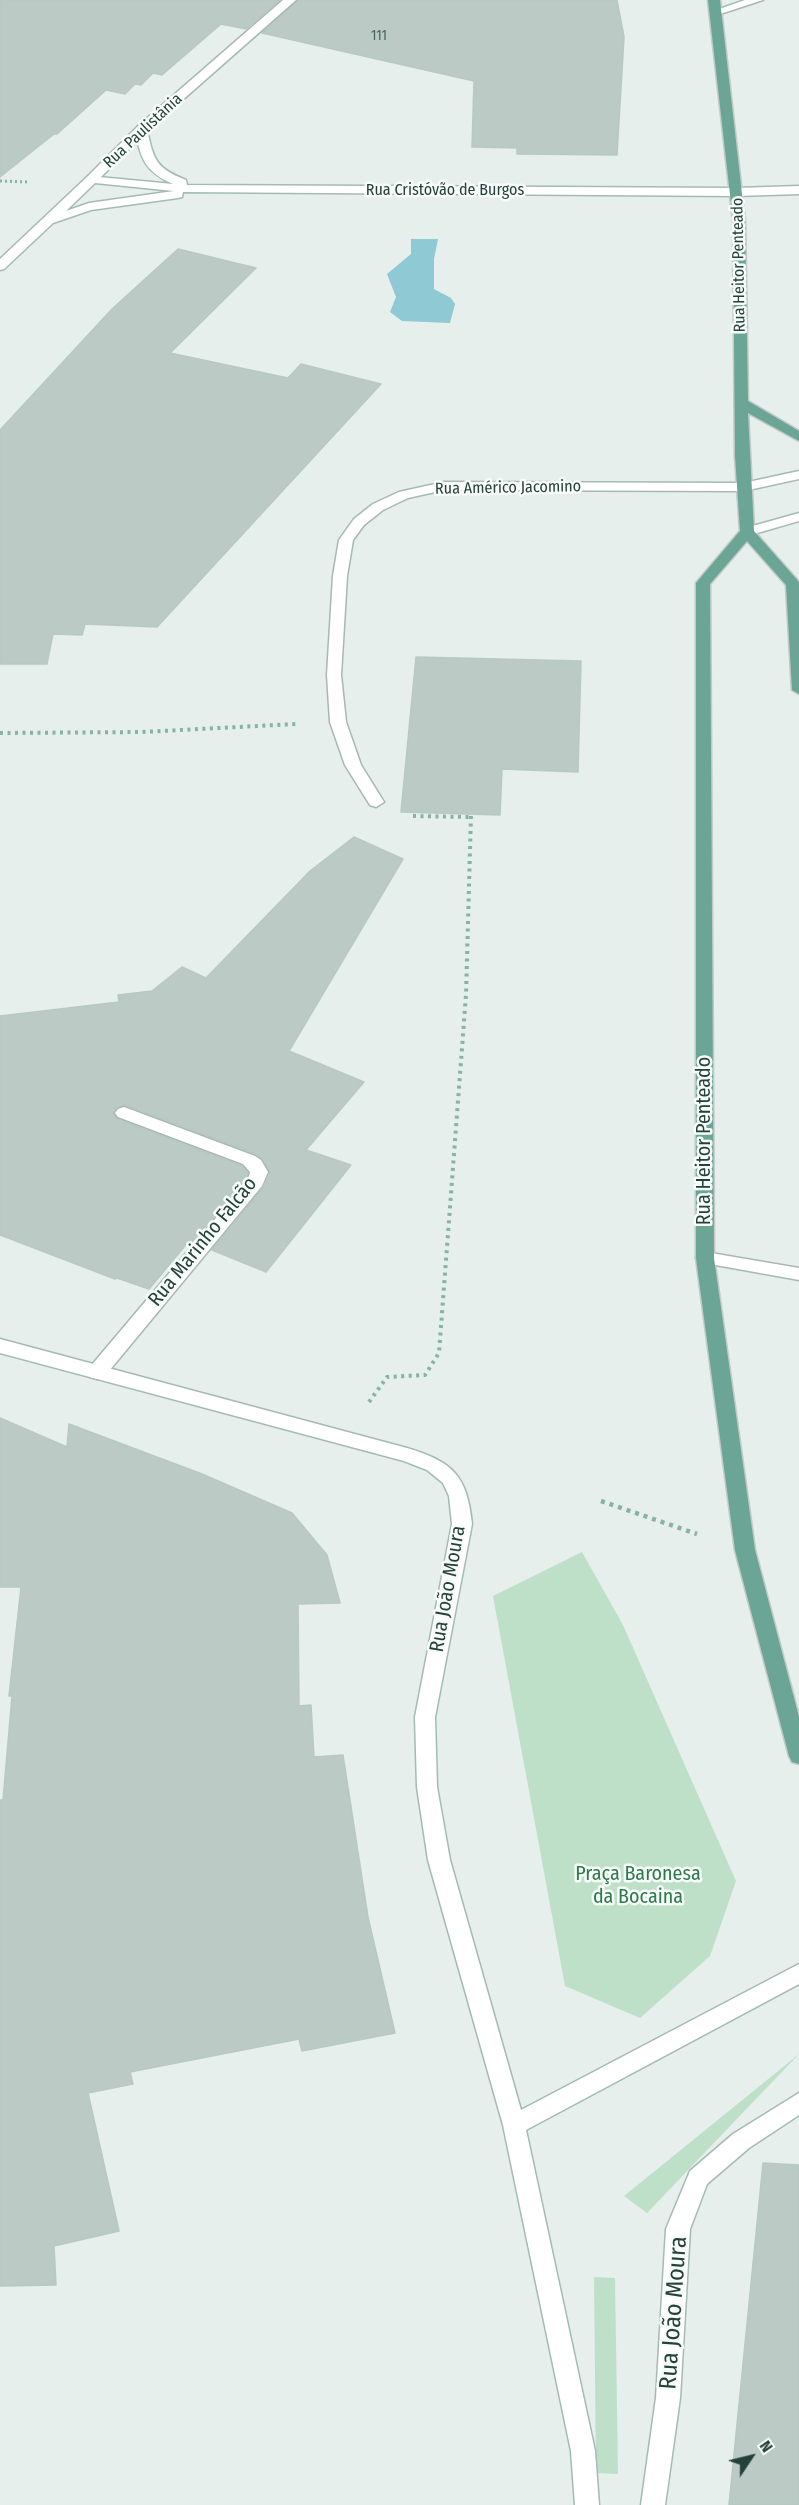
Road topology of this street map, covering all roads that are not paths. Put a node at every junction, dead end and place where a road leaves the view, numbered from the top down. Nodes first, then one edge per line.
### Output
1 (290, 0) edge
2 (756, 0) edge
3 (716, 6) edge
4 (141, 130) junction
5 (92, 178) junction
6 (201, 190) junction
7 (799, 190) edge
8 (737, 192) junction
9 (45, 221) junction
10 (0, 266) edge
11 (741, 403) junction
12 (799, 437) edge
13 (799, 475) edge
14 (744, 487) junction
15 (799, 517) edge
16 (747, 532) junction
17 (799, 690) edge
18 (376, 802) road end
19 (124, 1113) dead end
20 (705, 1258) junction
21 (799, 1274) edge
22 (0, 1346) edge
23 (97, 1372) junction
24 (799, 1756) edge
25 (799, 1972) edge
26 (799, 2103) edge
27 (514, 2125) junction
28 (587, 2505) edge
29 (652, 2505) edge

1 - 4 street, Rua Paulistânia
2 - 3 street
3 - 8 main road, Rua Heitor Penteado
4 - 5 street, Rua Paulistânia
4 - 6 street
5 - 6 street, Rua Cristóvão de Burgos
5 - 9 street, Rua Paulistânia
6 - 8 street, Rua Cristóvão de Burgos
6 - 9 street
7 - 8 street, Rua Cristóvão de Burgos
8 - 11 main road, Rua Heitor Penteado
9 - 10 street, Rua Paulistânia
11 - 12 main road
11 - 14 main road, Rua Heitor Penteado
13 - 14 street, Rua Américo Jacomino
14 - 16 main road, Rua Heitor Penteado
14 - 18 street, Rua Américo Jacomino
15 - 16 street
16 - 17 main road
16 - 20 main road, Rua Heitor Penteado
19 - 23 street, Rua Marinho Falcão
20 - 21 street
20 - 24 main road, Rua Heitor Penteado
22 - 23 street, Rua João Moura
23 - 27 street, Rua João Moura
25 - 27 street
26 - 29 street, Rua João Moura
27 - 28 street, Rua João Moura

